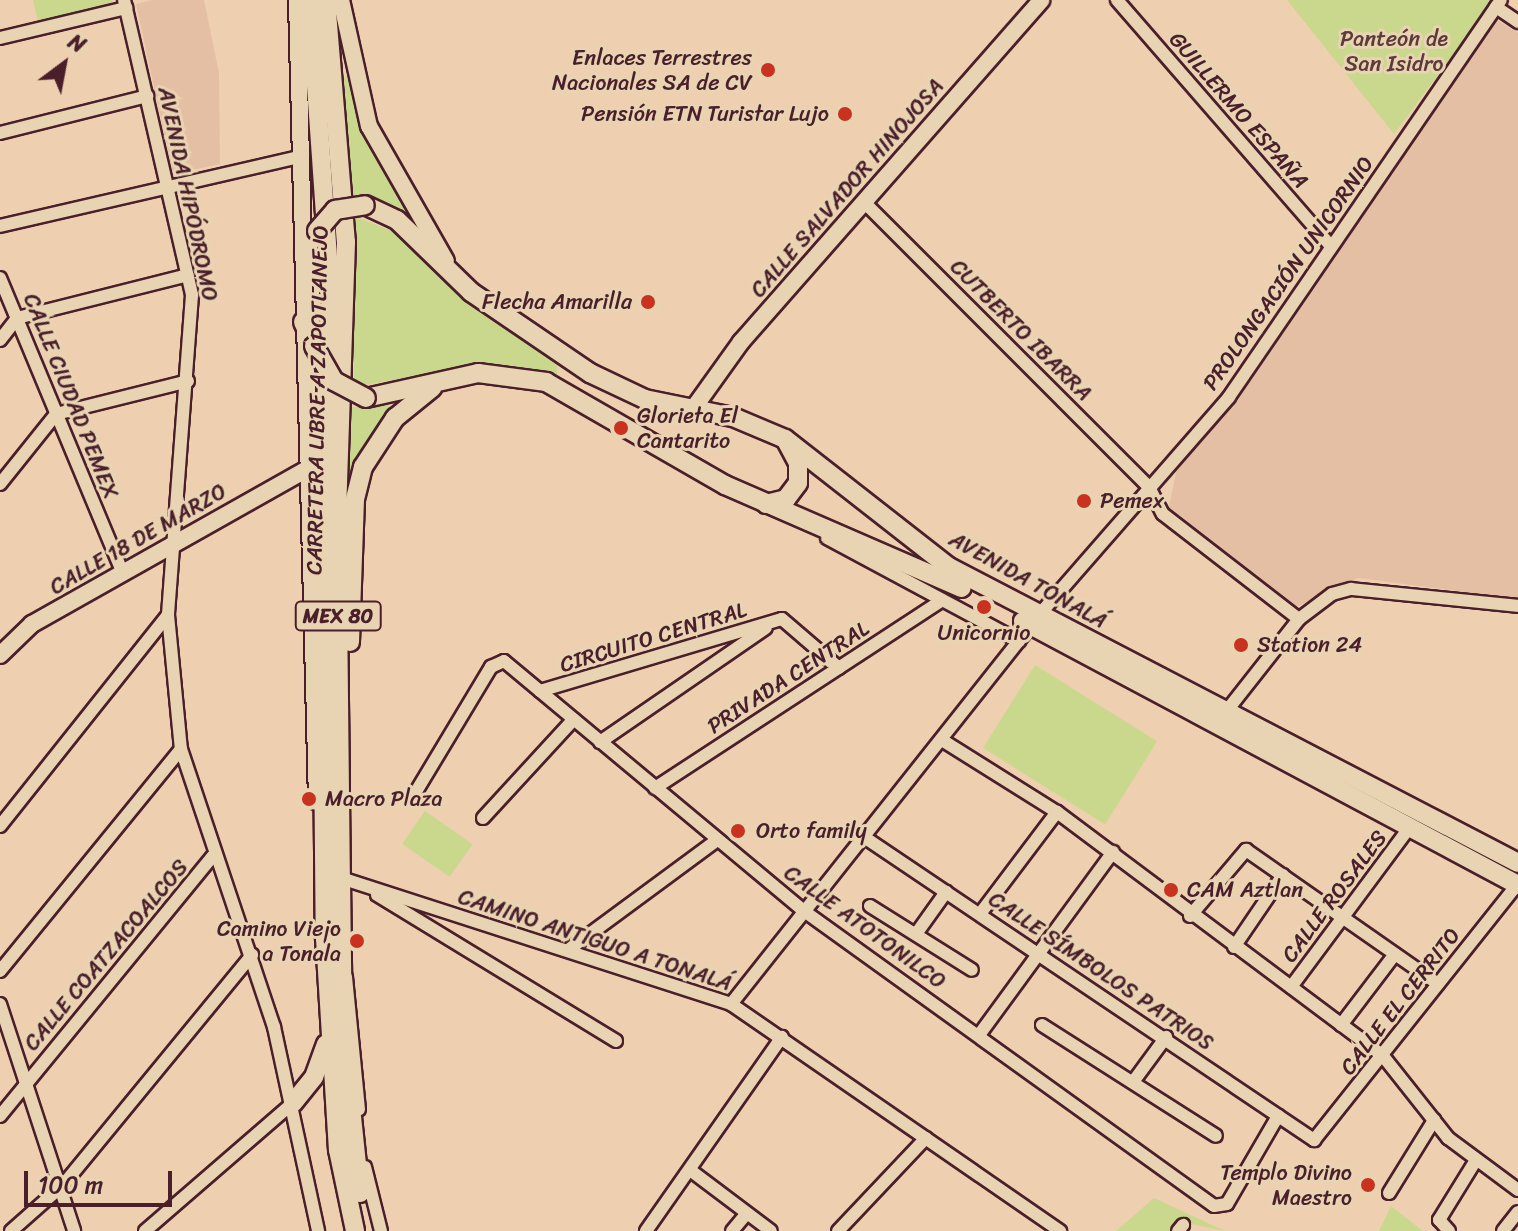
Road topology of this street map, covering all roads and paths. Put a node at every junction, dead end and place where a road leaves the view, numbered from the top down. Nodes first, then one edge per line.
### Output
1 (297, 0) edge
2 (310, 0) edge
3 (326, 0) edge
4 (341, 0) edge
5 (1041, 0) edge
6 (1117, 0) edge
7 (125, 4) edge
8 (1498, 4) edge
9 (1518, 22) edge
10 (0, 38) edge
11 (147, 96) junction
12 (0, 133) edge
13 (300, 157) junction
14 (165, 185) junction
15 (864, 202) junction
16 (0, 226) edge
17 (1331, 246) junction
18 (304, 252) junction
19 (454, 272) junction
20 (188, 275) junction
21 (0, 278) edge
22 (17, 318) junction
23 (303, 322) junction
24 (0, 340) edge
25 (448, 379) junction
26 (188, 381) junction
27 (693, 409) junction
28 (56, 414) junction
29 (785, 439) junction
30 (305, 470) junction
31 (0, 484) edge
32 (1149, 487) junction
33 (773, 507) junction
34 (177, 542) junction
35 (123, 574) junction
36 (942, 600) junction
37 (1518, 606) edge
38 (168, 615) junction
39 (1299, 619) junction
40 (778, 620) junction
41 (1035, 620) junction
42 (1019, 641) junction
43 (0, 655) edge
44 (839, 668) junction
45 (540, 691) junction
46 (1225, 713) junction
47 (574, 719) junction
48 (942, 740) junction
49 (600, 742) junction
50 (181, 749) junction
51 (655, 788) junction
52 (417, 790) dead end
53 (1057, 812) junction
54 (483, 818) dead end
55 (0, 826) edge
56 (1409, 828) junction
57 (864, 837) junction
58 (717, 840) junction
59 (322, 847) junction
60 (1113, 852) junction
61 (213, 856) junction
62 (1518, 863) edge
63 (341, 872) junction
64 (1283, 875) junction
65 (360, 885) junction
66 (1517, 885) edge
67 (946, 892) junction
68 (870, 906) dead end
69 (804, 911) junction
70 (980, 914) junction
71 (1190, 916) junction
72 (1342, 918) junction
73 (916, 934) junction
74 (1234, 947) junction
75 (568, 950) junction
76 (1039, 952) junction
77 (1395, 954) junction
78 (252, 955) junction
79 (972, 970) dead end
80 (0, 971) edge
81 (344, 974) junction
82 (1438, 984) junction
83 (1291, 987) junction
84 (0, 1004) edge
85 (731, 1004) junction
86 (1042, 1025) dead end
87 (1341, 1025) junction
88 (330, 1030) junction
89 (979, 1035) junction
90 (782, 1037) junction
91 (1166, 1037) junction
92 (616, 1041) dead end
93 (1383, 1056) junction
94 (28, 1081) junction
95 (1133, 1082) junction
96 (293, 1103) junction
97 (0, 1116) edge
98 (1278, 1116) junction
99 (1434, 1120) junction
100 (1216, 1136) dead end
101 (926, 1138) junction
102 (1314, 1140) joint
103 (1476, 1160) junction
104 (690, 1170) junction
105 (63, 1185) junction
106 (1518, 1189) edge
107 (1389, 1193) dead end
108 (1518, 1212) edge
109 (747, 1213) junction
110 (1444, 1227) edge
111 (317, 1230) edge
112 (11, 1231) edge
113 (74, 1231) edge
114 (145, 1231) edge
115 (355, 1231) edge
116 (368, 1231) edge
117 (381, 1231) edge
118 (646, 1231) edge
119 (732, 1231) edge
120 (771, 1231) edge
121 (838, 1231) edge
122 (1060, 1231) edge
123 (1503, 1231) edge

1 - 13 main road, CARRETERA LIBRE A ZAPOTLANEJO
2 - 59 main road, CARRETERA LIBRE A ZAPOTLANEJO / MEX 80
3 - 63 main road, CARRETERA LIBRE A ZAPOTLANEJO / MEX 80
4 - 19 main road
5 - 15 main road, CALLE SALVADOR HINOJOSA
6 - 17 street, GUILLERMO ESPAÑA
7 - 10 street
7 - 11 street, AVENIDA HIPÓDROMO
8 - 9 street
8 - 17 street, PROLONGACIÓN UNICORNIO
11 - 12 street
11 - 14 street, AVENIDA HIPÓDROMO
13 - 14 street
13 - 18 main road, CARRETERA LIBRE A ZAPOTLANEJO
14 - 16 street
14 - 20 street, AVENIDA HIPÓDROMO
15 - 27 main road, CALLE SALVADOR HINOJOSA
15 - 32 street, CUTBERTO IBARRA
17 - 32 street, PROLONGACIÓN UNICORNIO
18 - 19 main road, AVENIDA TONALÁ, bridge
18 - 23 main road, CARRETERA LIBRE A ZAPOTLANEJO
19 - 27 main road, AVENIDA TONALÁ
20 - 22 street
20 - 26 street, AVENIDA HIPÓDROMO
21 - 22 street, CALLE CIUDAD PEMEX
22 - 24 street
22 - 28 street, CALLE CIUDAD PEMEX
23 - 25 main road, AVENIDA TONALÁ, bridge
23 - 30 main road, CARRETERA LIBRE A ZAPOTLANEJO
25 - 33 main road, AVENIDA TONALÁ
25 - 63 main road
26 - 28 street
26 - 34 street, AVENIDA HIPÓDROMO
27 - 29 main road, AVENIDA TONALÁ
28 - 31 street
28 - 35 street, CALLE CIUDAD PEMEX
29 - 33 main road
29 - 41 main road, AVENIDA TONALÁ
30 - 34 main road, CALLE 18 DE MARZO
30 - 59 main road, CARRETERA LIBRE A ZAPOTLANEJO
32 - 39 street, CUTBERTO IBARRA
32 - 41 street, PROLONGACIÓN UNICORNIO
33 - 36 street
33 - 41 main road, AVENIDA TONALÁ
34 - 35 main road, CALLE 18 DE MARZO
34 - 38 street, AVENIDA HIPÓDROMO
35 - 43 main road, CALLE 18 DE MARZO
36 - 42 street
36 - 44 street, PRIVADA CENTRAL
37 - 39 street
38 - 50 street, AVENIDA HIPÓDROMO
38 - 55 street
39 - 46 street
40 - 44 street, CIRCUITO CENTRAL
40 - 45 street, CIRCUITO CENTRAL
40 - 49 street, CIRCUITO CENTRAL
41 - 42 street, PROLONGACIÓN UNICORNIO
41 - 46 main road, AVENIDA TONALÁ
41 - 56 main road, AVENIDA TONALÁ
42 - 48 street, PROLONGACIÓN UNICORNIO
44 - 51 street, PRIVADA CENTRAL
45 - 47 street, CALLE ATOTONILCO
45 - 52 street, CALLE ATOTONILCO
46 - 62 main road, AVENIDA TONALÁ
47 - 49 street, CALLE ATOTONILCO
47 - 54 street
48 - 53 street
48 - 57 street, PROLONGACIÓN UNICORNIO
49 - 51 street, CALLE ATOTONILCO
50 - 61 street, AVENIDA HIPÓDROMO
50 - 80 street
51 - 58 street, CALLE ATOTONILCO
53 - 60 street
53 - 70 street
56 - 66 main road, AVENIDA TONALÁ
56 - 72 street, CALLE ROSALES
57 - 67 street, CALLE SÍMBOLOS PATRIOS
57 - 69 street, PROLONGACIÓN UNICORNIO
58 - 69 street, CALLE ATOTONILCO
58 - 75 street
59 - 88 main road, CARRETERA LIBRE A ZAPOTLANEJO / MEX 80
60 - 71 street
60 - 76 street
61 - 78 street, AVENIDA HIPÓDROMO
61 - 94 street, CALLE COATZACOALCOS
63 - 65 street, CAMINO ANTIGUO A TONALÁ
63 - 81 main road, CARRETERA LIBRE A ZAPOTLANEJO / MEX 80
64 - 71 street
64 - 72 street
64 - 74 street
65 - 75 street, CAMINO ANTIGUO A TONALÁ
65 - 92 street
66 - 82 street, CALLE EL CERRITO
67 - 70 street, CALLE SÍMBOLOS PATRIOS
67 - 73 street
68 - 73 street
69 - 85 street, PROLONGACIÓN UNICORNIO
69 - 89 street, CALLE ATOTONILCO
70 - 76 street, CALLE SÍMBOLOS PATRIOS
71 - 74 street
72 - 77 street
72 - 83 street, CALLE ROSALES
73 - 79 street
74 - 83 street
75 - 85 street, CAMINO ANTIGUO A TONALÁ
76 - 89 street
76 - 91 street, CALLE SÍMBOLOS PATRIOS
77 - 82 street
77 - 87 street
78 - 96 street, AVENIDA HIPÓDROMO
78 - 105 street
81 - 116 main road, CARRETERA LIBRE A ZAPOTLANEJO / MEX 80
81 - 117 street
82 - 93 street, CALLE EL CERRITO
83 - 87 street
84 - 94 street
85 - 90 street, CAMINO ANTIGUO A TONALÁ
86 - 95 street
87 - 93 street
88 - 96 main road
88 - 115 main road, CARRETERA LIBRE A ZAPOTLANEJO / MEX 80
89 - 98 street, CALLE ATOTONILCO
90 - 101 street, CAMINO ANTIGUO A TONALÁ
90 - 104 street
91 - 95 street
91 - 98 street, CALLE SÍMBOLOS PATRIOS
93 - 99 street
93 - 102 street, CALLE EL CERRITO
94 - 97 street, CALLE COATZACOALCOS
94 - 105 street
95 - 100 street
96 - 111 street, AVENIDA HIPÓDROMO
96 - 114 street
98 - 102 street, CALLE SÍMBOLOS PATRIOS
99 - 103 street
99 - 107 street
101 - 121 street
101 - 122 street, CAMINO ANTIGUO A TONALÁ
103 - 106 street
103 - 110 street
104 - 109 street
104 - 118 street
105 - 112 street
105 - 113 street
108 - 123 street
109 - 119 street
109 - 120 street

